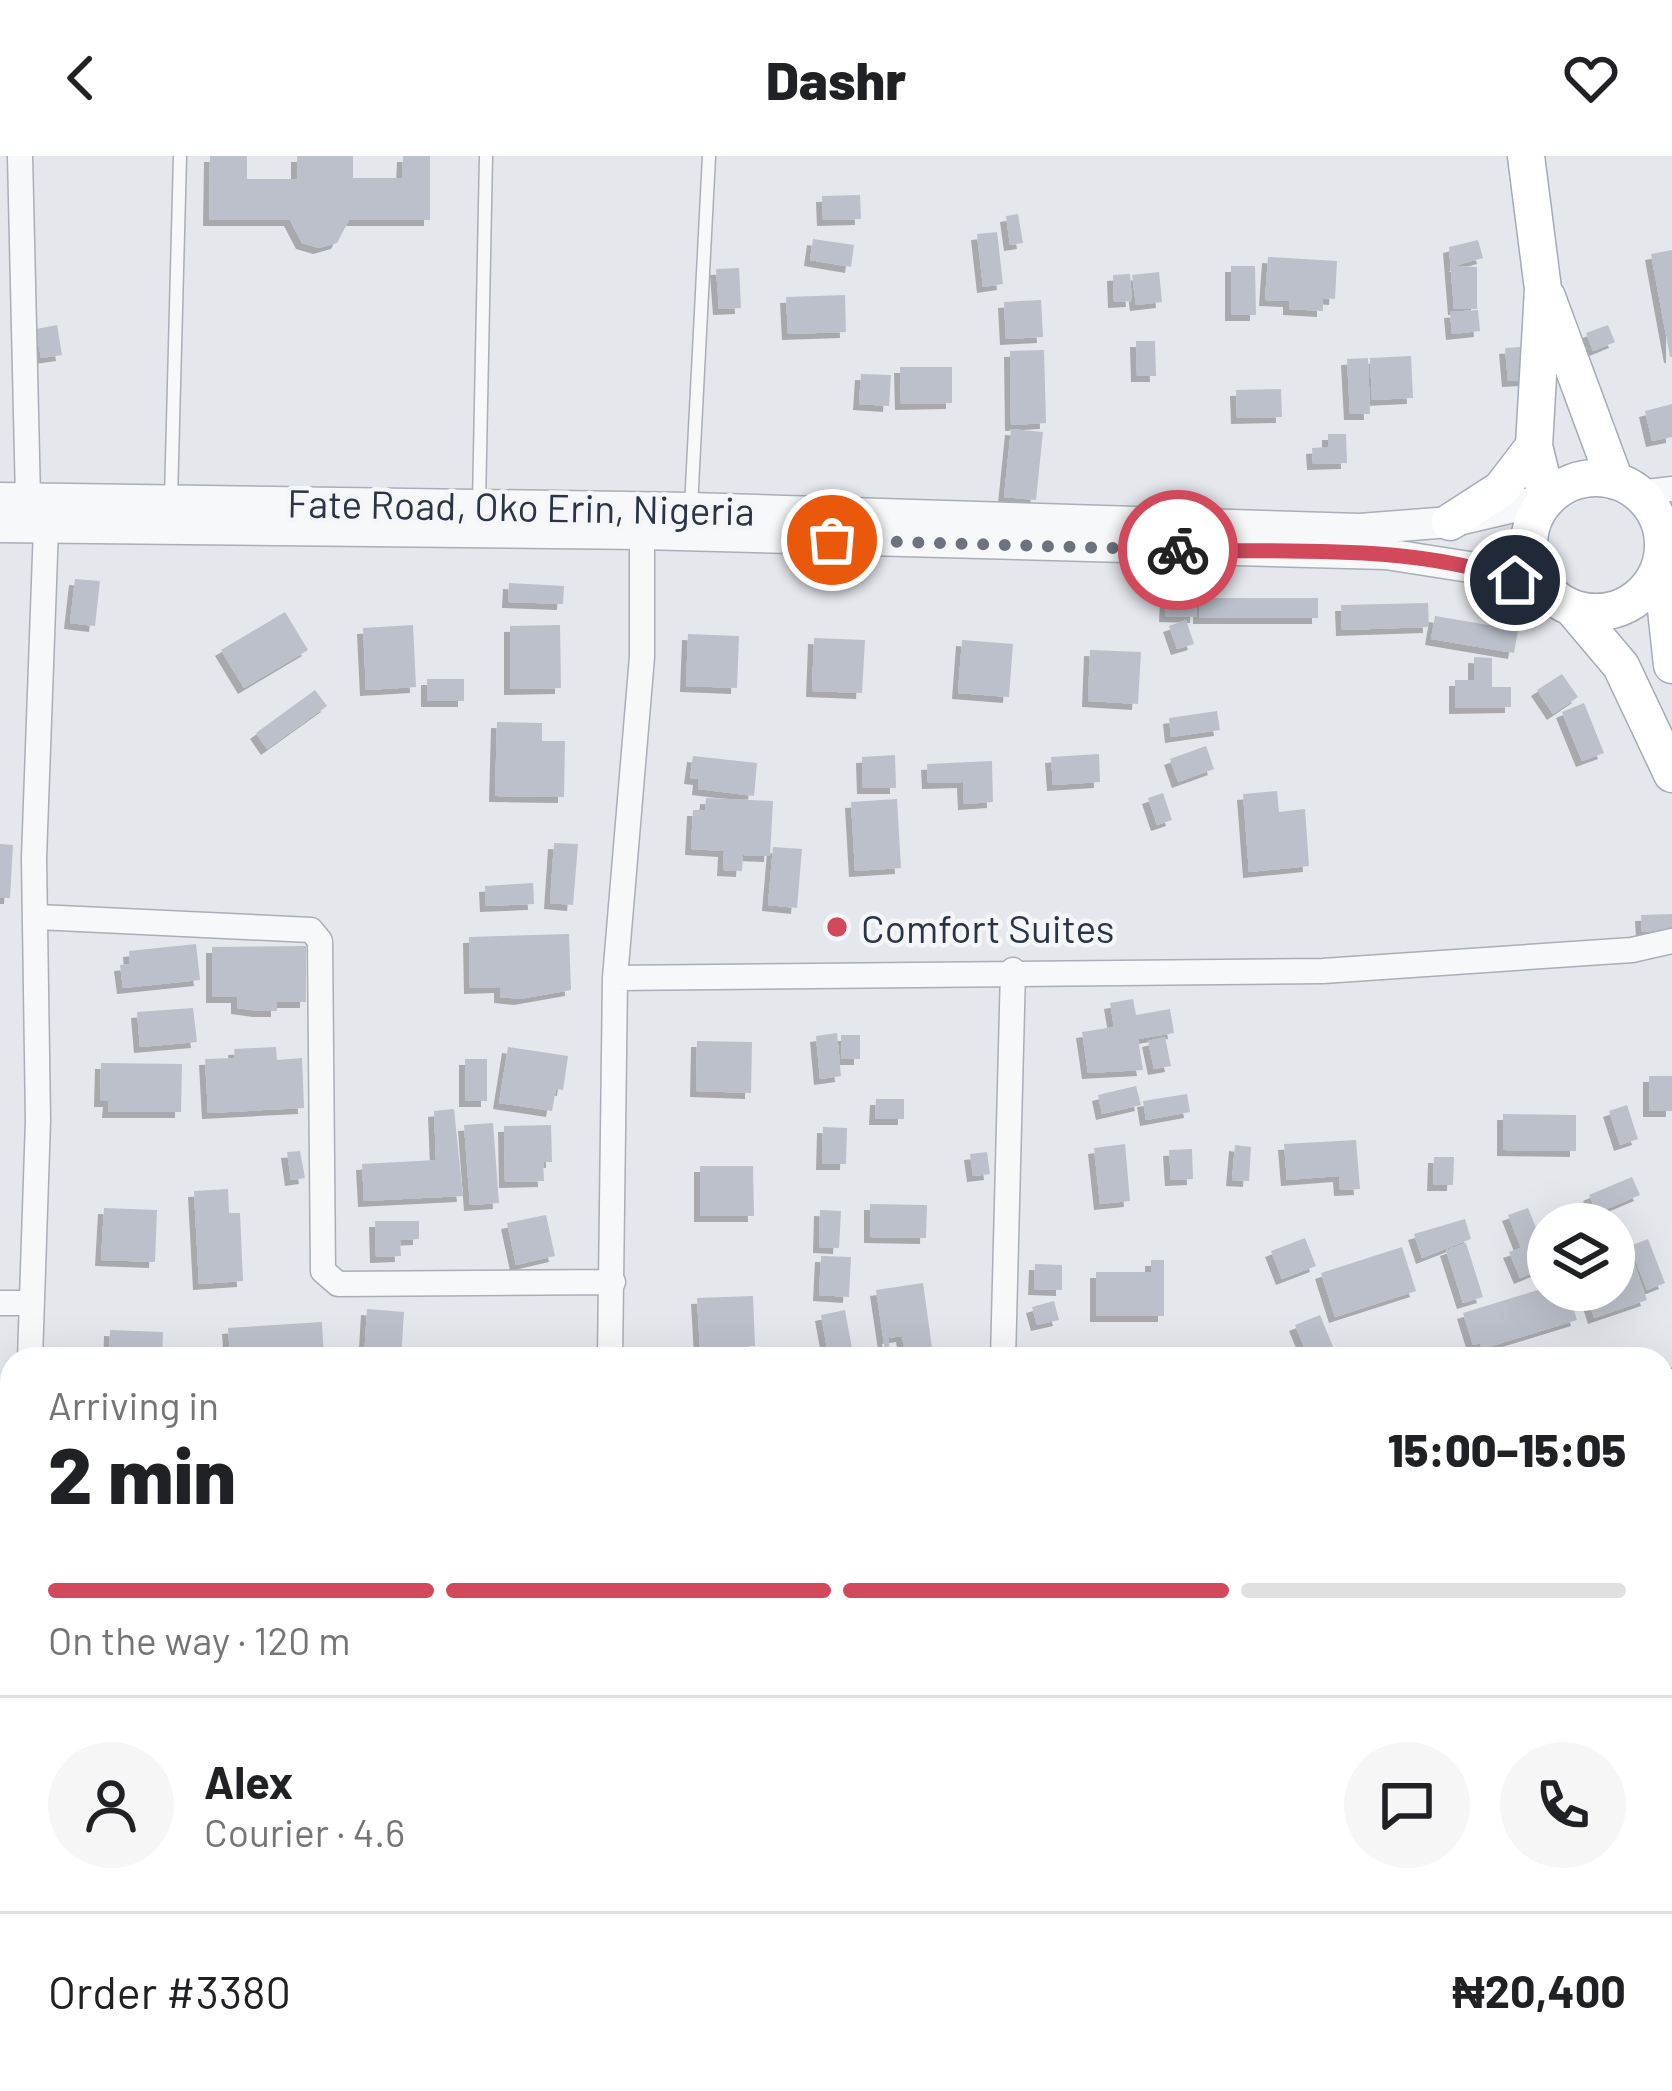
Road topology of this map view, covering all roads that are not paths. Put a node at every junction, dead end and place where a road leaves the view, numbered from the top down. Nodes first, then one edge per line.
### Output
1 (20, 156) edge
2 (180, 156) edge
3 (487, 156) edge
4 (710, 156) edge
5 (1526, 156) edge
6 (1544, 289) junction
7 (1534, 446) junction
8 (1642, 488) edge
9 (14, 498) edge
10 (1547, 499) junction
11 (478, 505) junction
12 (691, 508) junction
13 (171, 515) junction
14 (1450, 522) junction
15 (0, 527) edge
16 (46, 527) junction
17 (642, 534) junction
18 (1666, 560) edge
19 (1559, 600) junction
20 (1672, 665) edge
21 (1672, 774) edge
22 (38, 917) junction
23 (1672, 940) edge
24 (1013, 970) junction
25 (615, 978) junction
26 (613, 1282) junction
27 (32, 1303) junction
28 (0, 1304) edge
29 (30, 1347) edge
30 (610, 1347) edge
31 (1003, 1347) edge

1 - 9 street
2 - 13 lane
3 - 11 lane
4 - 12 lane
5 - 6 main road
6 - 7 main road
6 - 8 main road
7 - 10 main road
7 - 14 main road
8 - 10 main road
8 - 18 main road
9 - 13 street, Fate Road, Oko Erin, Nigeria
10 - 14 street, Fate Road, Oko Erin, Nigeria
10 - 19 main road
11 - 12 street, Fate Road, Oko Erin, Nigeria
11 - 13 street, Fate Road, Oko Erin, Nigeria
12 - 14 street, Fate Road, Oko Erin, Nigeria
13 - 16 street, Fate Road, Oko Erin, Nigeria
13 - 17 street, Fate Road, Oko Erin, Nigeria
15 - 16 street, Fate Road, Oko Erin, Nigeria
16 - 22 street
17 - 19 street, Fate Road, Oko Erin, Nigeria
17 - 25 street
18 - 19 main road
18 - 20 main road
19 - 21 main road
22 - 26 street
22 - 27 street
23 - 24 street
24 - 25 street
24 - 31 street
25 - 26 street
26 - 30 street
27 - 28 street
27 - 29 street

